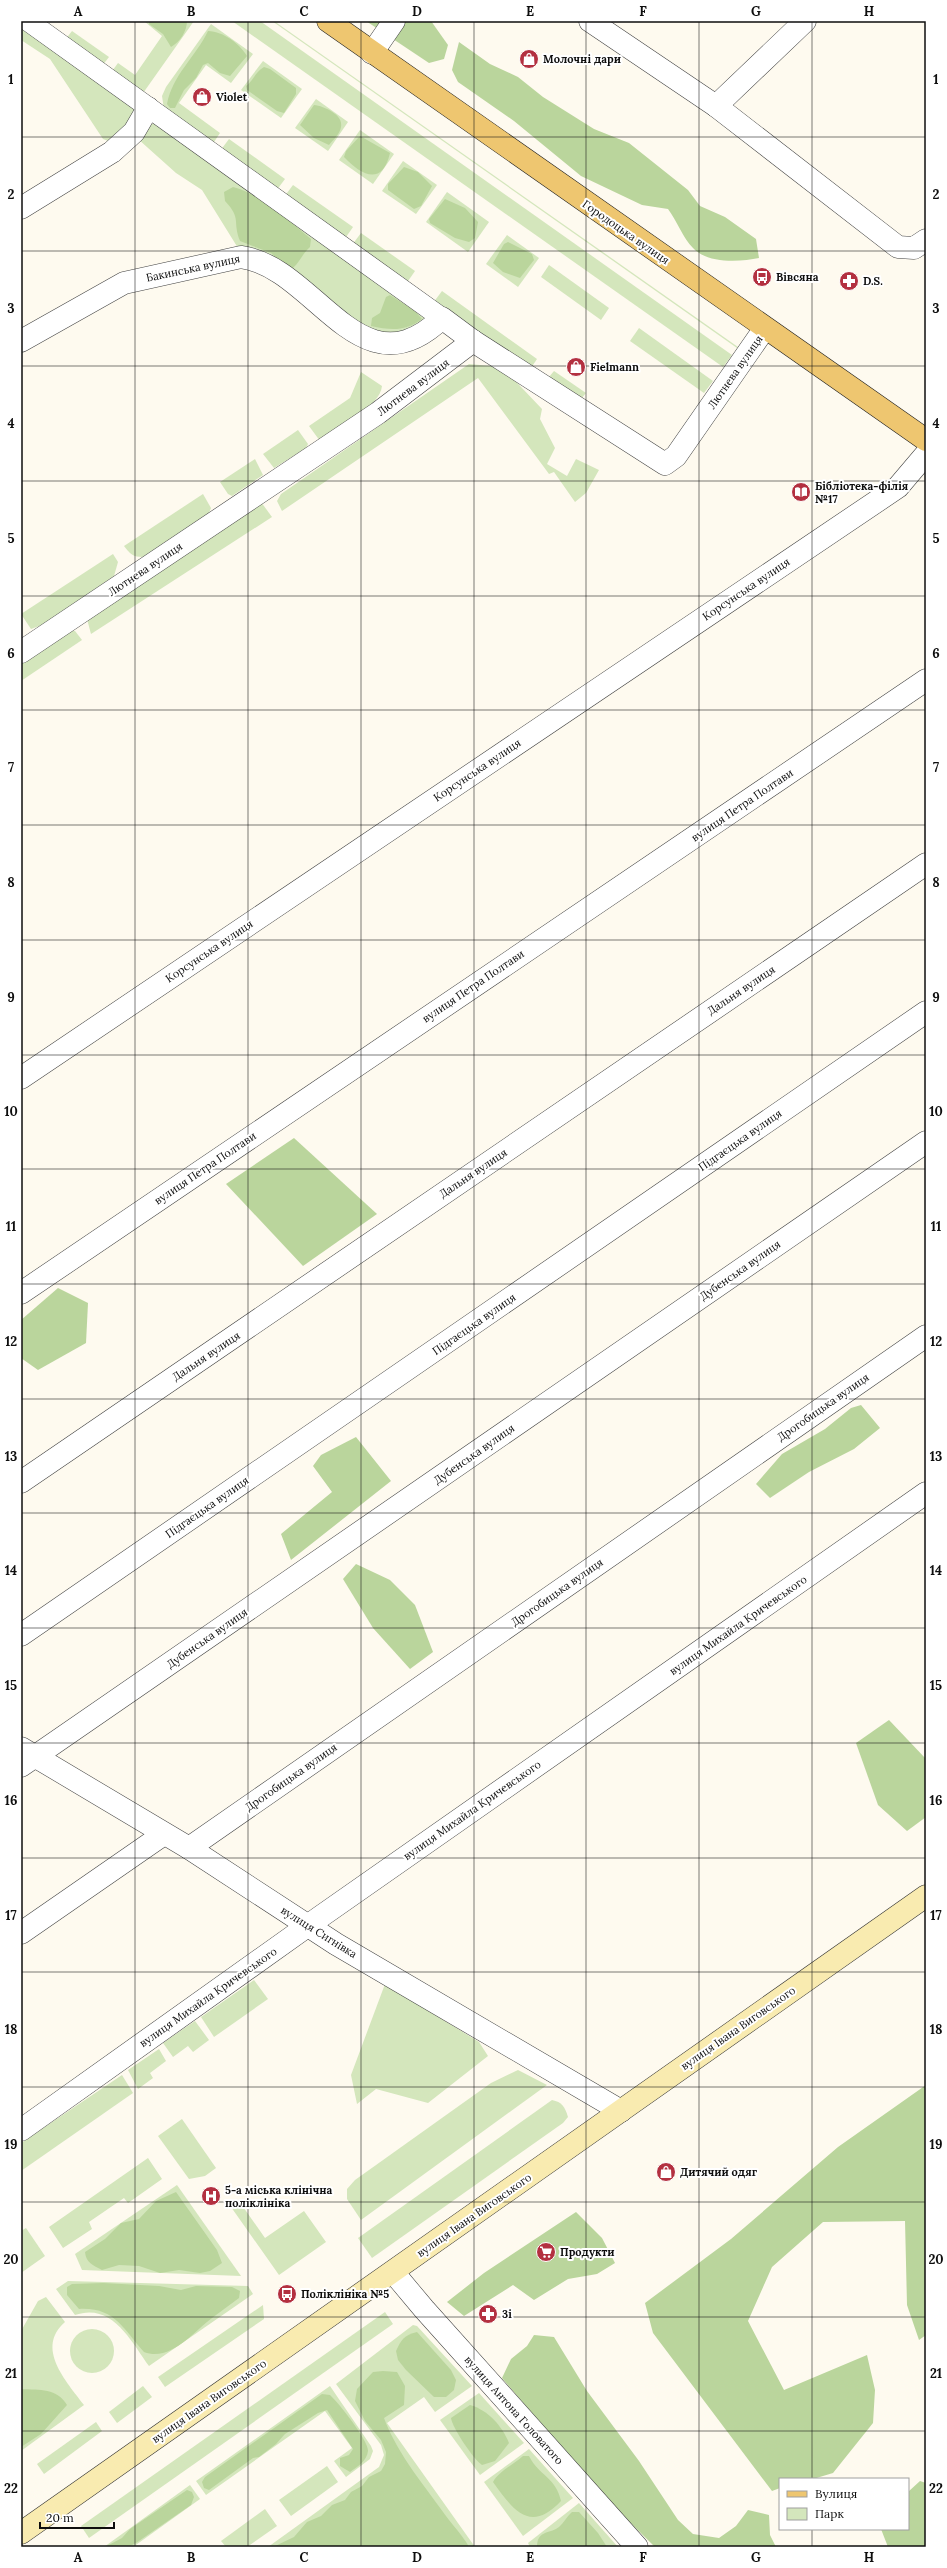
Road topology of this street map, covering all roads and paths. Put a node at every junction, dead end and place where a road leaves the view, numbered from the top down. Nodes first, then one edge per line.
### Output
1 (28, 21) edge
2 (328, 21) edge
3 (394, 21) edge
4 (590, 21) edge
5 (806, 21) edge
6 (372, 52) junction
7 (716, 106) junction
8 (148, 108) junction
9 (21, 208) edge
10 (926, 240) edge
11 (442, 318) junction
12 (765, 328) junction
13 (21, 341) edge
14 (473, 341) junction
15 (926, 440) edge
16 (926, 454) edge
17 (21, 652) edge
18 (926, 680) edge
19 (926, 864) edge
20 (926, 1012) edge
21 (21, 1078) edge
22 (926, 1142) edge
23 (21, 1293) edge
24 (926, 1336) edge
25 (21, 1482) edge
26 (926, 1493) edge
27 (21, 1635) edge
28 (25, 1757) edge
29 (164, 1834) junction
30 (189, 1848) junction
31 (926, 1896) edge
32 (308, 1927) junction
33 (21, 1933) edge
34 (621, 2111) junction
35 (21, 2130) edge
36 (393, 2272) junction
37 (21, 2533) edge
38 (637, 2547) edge

1 - 8 street
2 - 6 main road, Городоцька вулиця
3 - 6 street
4 - 7 street
5 - 7 street
6 - 12 main road, Городоцька вулиця
7 - 10 street
8 - 9 street
8 - 11 street
11 - 13 street, Бакинська вулиця
11 - 14 street
12 - 14 street, Лютнева вулиця
12 - 15 main road, Городоцька вулиця
14 - 17 street, Лютнева вулиця
16 - 21 street, Корсунська вулиця
18 - 23 street, вулиця Петра Полтави
19 - 25 street, Дальня вулиця
20 - 27 street, Підгаєцька вулиця
22 - 28 street, Дубенська вулиця
24 - 30 street, Дрогобицька вулиця
26 - 32 street, вулиця Михайла Кричевського
28 - 29 street, вулиця Сигнівка
29 - 30 street, вулиця Сигнівка
29 - 33 street
30 - 32 street, вулиця Сигнівка
31 - 34 main road, вулиця Івана Виговського
32 - 34 street, вулиця Сигнівка
32 - 35 street, вулиця Михайла Кричевського
34 - 36 main road, вулиця Івана Виговського
36 - 37 main road, вулиця Івана Виговського
36 - 38 street, вулиця Антона Головатого

